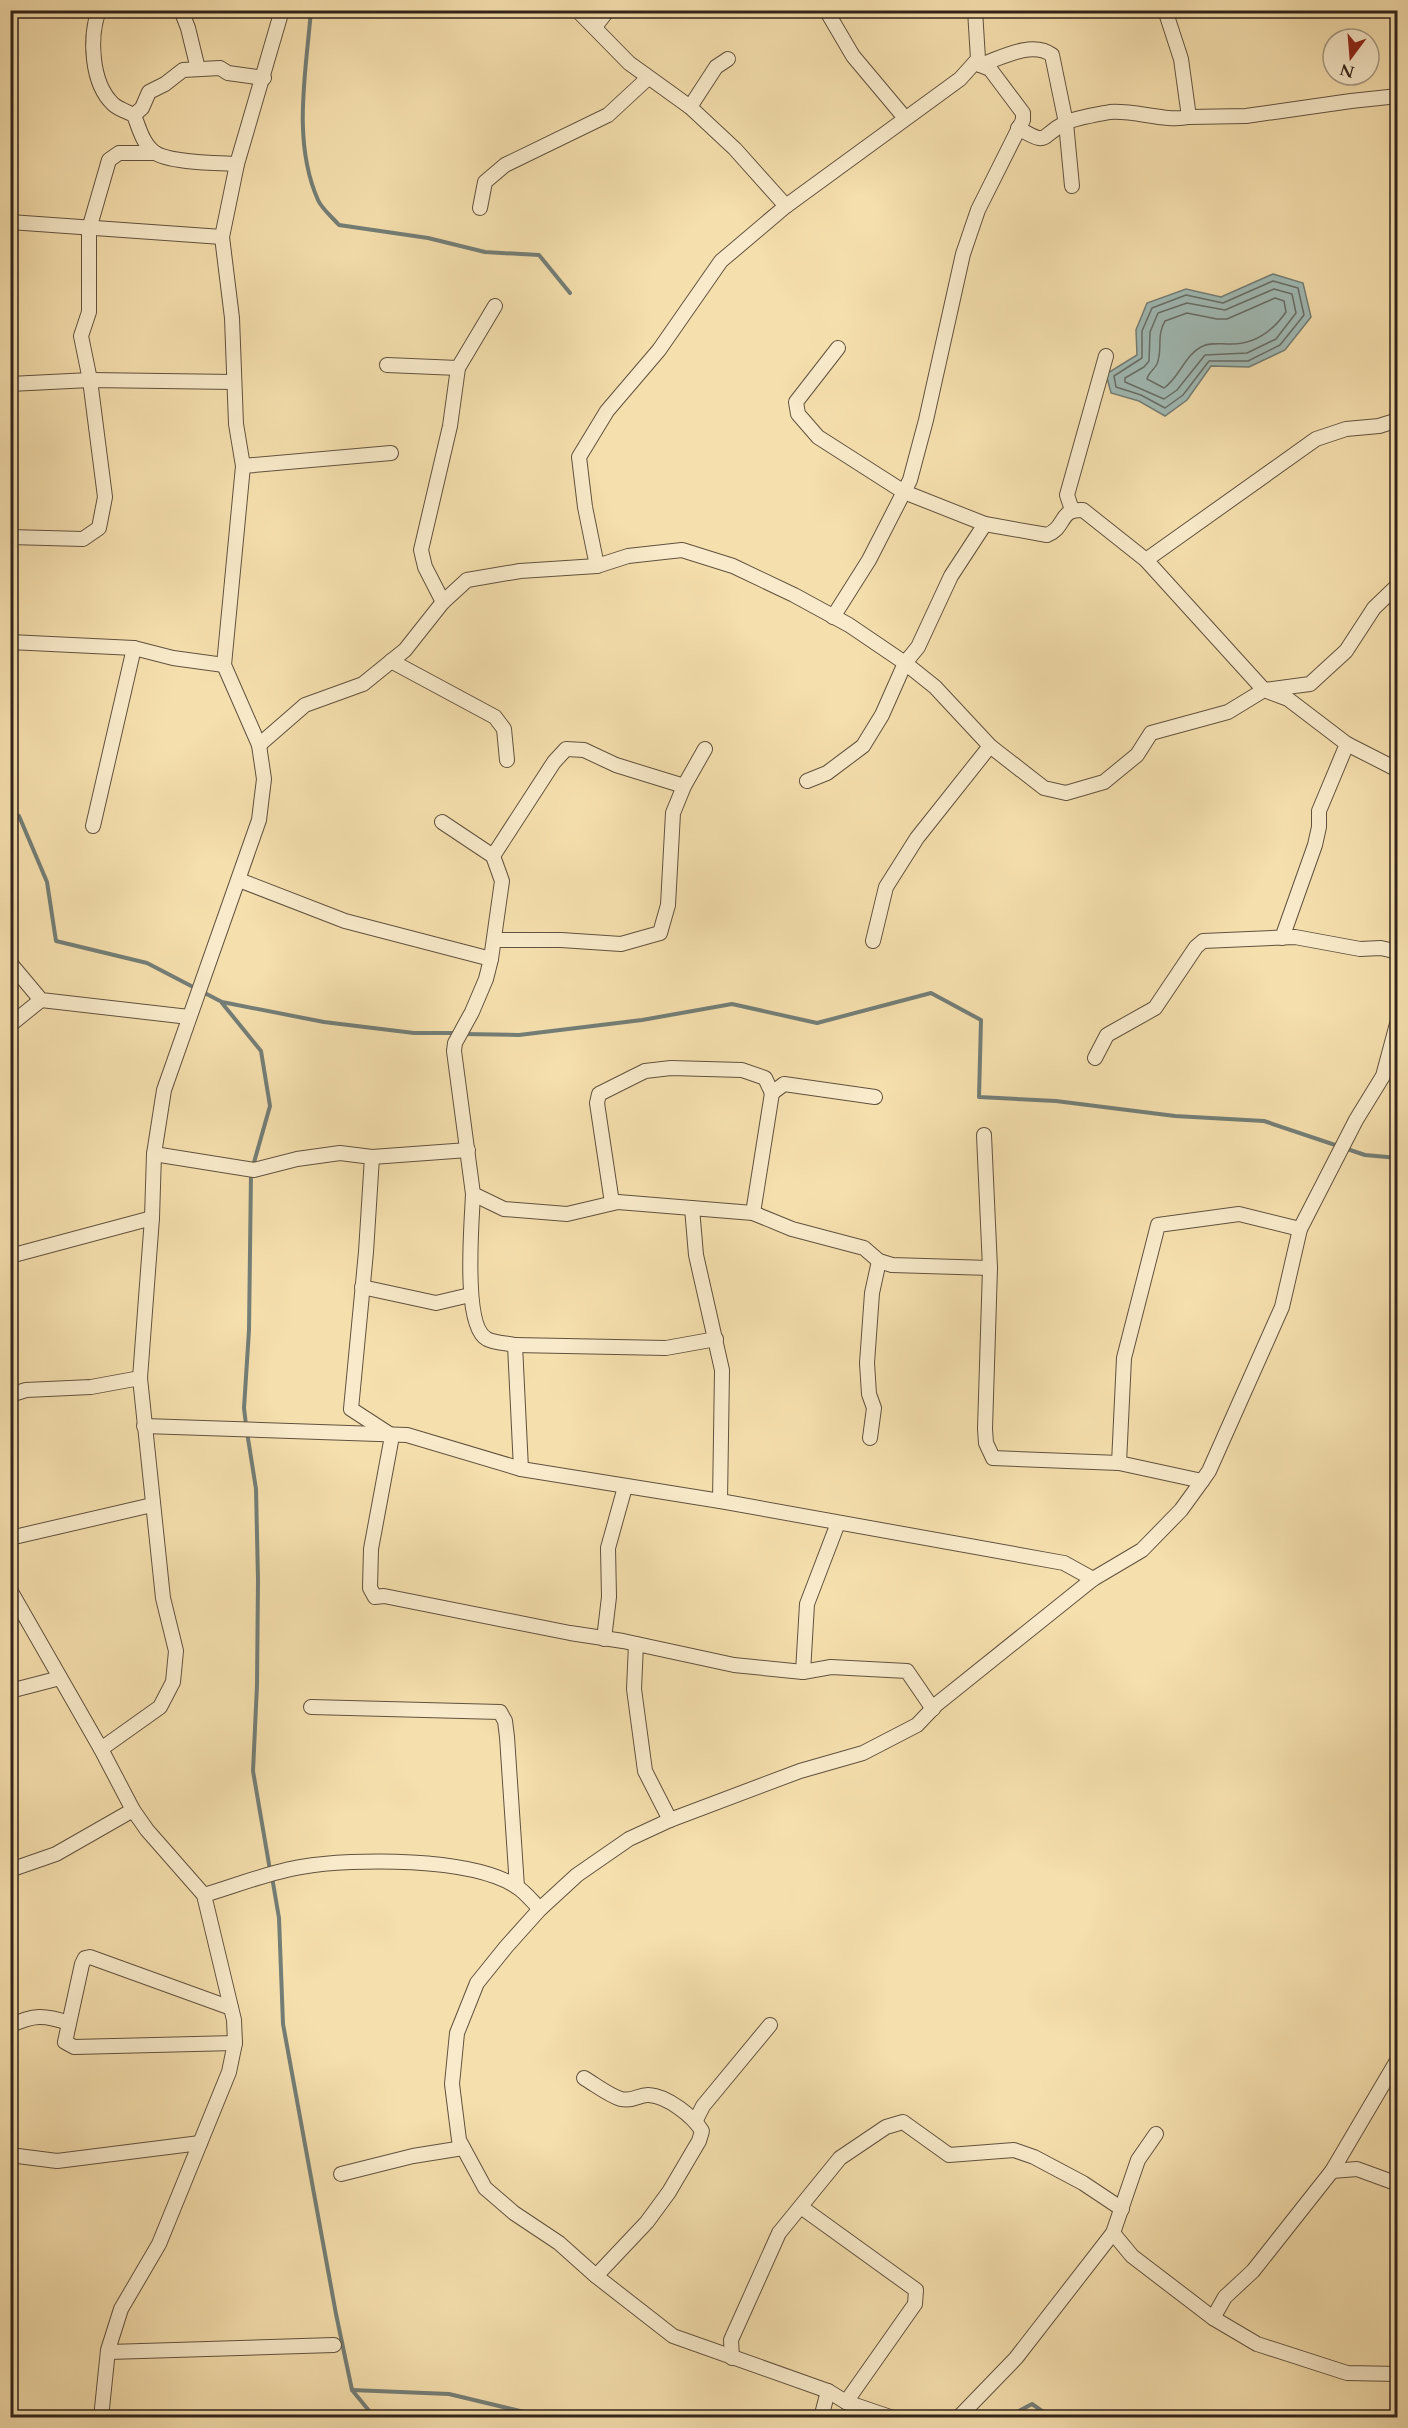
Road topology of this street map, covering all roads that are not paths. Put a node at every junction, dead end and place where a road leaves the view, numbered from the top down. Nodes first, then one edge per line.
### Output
1 (99, 10) edge
2 (181, 10) edge
3 (282, 10) edge
4 (577, 10) edge
5 (608, 10) edge
6 (826, 10) edge
7 (975, 10) edge
8 (1165, 10) edge
9 (595, 27) junction
10 (728, 59) dead end
11 (979, 62) junction
12 (198, 69) junction
13 (264, 78) junction
14 (648, 78) junction
15 (1398, 96) edge
16 (690, 107) junction
17 (134, 115) junction
18 (1189, 117) junction
19 (905, 118) junction
20 (1066, 123) junction
21 (1018, 128) junction
22 (154, 153) junction
23 (237, 164) junction
24 (1072, 186) dead end
25 (786, 206) junction
26 (480, 208) dead end
27 (10, 222) edge
28 (89, 229) junction
29 (222, 237) junction
30 (495, 306) dead end
31 (838, 348) dead end
32 (1106, 356) dead end
33 (387, 365) dead end
34 (458, 368) junction
35 (90, 380) junction
36 (234, 382) junction
37 (10, 384) edge
38 (1398, 420) edge
39 (391, 453) dead end
40 (243, 466) junction
41 (904, 492) junction
42 (1072, 510) junction
43 (985, 524) junction
44 (10, 537) edge
45 (1146, 560) junction
46 (597, 566) junction
47 (1398, 585) edge
48 (443, 602) junction
49 (833, 617) junction
50 (10, 642) edge
51 (134, 648) junction
52 (391, 661) junction
53 (905, 663) junction
54 (224, 665) junction
55 (1264, 690) junction
56 (1347, 744) junction
57 (260, 745) junction
58 (990, 746) junction
59 (705, 749) dead end
60 (507, 760) dead end
61 (1398, 770) edge
62 (807, 781) dead end
63 (684, 786) junction
64 (442, 822) dead end
65 (93, 826) dead end
66 (493, 856) junction
67 (239, 880) junction
68 (1282, 938) junction
69 (494, 940) junction
70 (873, 941) dead end
71 (1398, 952) edge
72 (491, 959) junction
73 (10, 963) edge
74 (41, 1000) junction
75 (189, 1017) junction
76 (1398, 1020) edge
77 (10, 1025) edge
78 (1095, 1058) dead end
79 (772, 1093) junction
80 (875, 1097) dead end
81 (984, 1134) dead end
82 (468, 1150) junction
83 (153, 1154) junction
84 (372, 1157) junction
85 (473, 1194) junction
86 (612, 1203) junction
87 (692, 1208) junction
88 (753, 1213) junction
89 (152, 1218) junction
90 (1300, 1229) junction
91 (10, 1256) edge
92 (879, 1262) junction
93 (990, 1268) junction
94 (362, 1287) junction
95 (470, 1294) junction
96 (716, 1339) junction
97 (514, 1345) junction
98 (140, 1378) junction
99 (10, 1395) edge
100 (144, 1426) junction
101 (392, 1436) junction
102 (870, 1438) dead end
103 (1119, 1463) junction
104 (521, 1469) junction
105 (1202, 1481) junction
106 (624, 1487) junction
107 (720, 1501) junction
108 (153, 1505) junction
109 (838, 1524) junction
110 (10, 1538) edge
111 (1094, 1579) junction
112 (10, 1590) edge
113 (604, 1639) junction
114 (636, 1644) junction
115 (803, 1672) junction
116 (60, 1678) junction
117 (10, 1691) edge
118 (311, 1707) dead end
119 (933, 1709) junction
120 (100, 1749) junction
121 (133, 1810) junction
122 (670, 1820) junction
123 (10, 1870) edge
124 (517, 1887) junction
125 (204, 1895) junction
126 (540, 1909) junction
127 (231, 2008) junction
128 (69, 2023) junction
129 (770, 2025) dead end
130 (10, 2026) edge
131 (235, 2043) junction
132 (1398, 2059) edge
133 (584, 2078) dead end
134 (696, 2120) junction
135 (1156, 2134) dead end
136 (200, 2143) junction
137 (463, 2148) junction
138 (10, 2155) edge
139 (1332, 2171) junction
140 (341, 2174) dead end
141 (1398, 2184) edge
142 (801, 2207) junction
143 (1122, 2209) junction
144 (1113, 2234) junction
145 (596, 2276) junction
146 (1224, 2297) junction
147 (1197, 2305) junction
148 (1213, 2318) junction
149 (334, 2345) dead end
150 (109, 2352) junction
151 (732, 2358) junction
152 (1398, 2374) edge
153 (828, 2391) junction
154 (846, 2402) junction
155 (101, 2418) edge
156 (820, 2418) edge
157 (893, 2418) edge
158 (958, 2418) edge

1 - 17 street
2 - 12 street
3 - 13 street
4 - 9 street
5 - 9 street
6 - 19 street
7 - 11 street
8 - 18 street
9 - 14 street
10 - 16 street
11 - 19 street
11 - 20 street
11 - 21 street
12 - 13 street
12 - 17 street
13 - 23 street
14 - 16 street
14 - 26 street
15 - 18 street
16 - 25 street
17 - 22 street
18 - 20 street
19 - 25 street
20 - 21 street
20 - 24 street
21 - 41 street
22 - 23 street
22 - 28 street
23 - 29 street
25 - 46 street
27 - 28 street
28 - 29 street
28 - 35 street
29 - 36 street
30 - 34 street
31 - 41 street
32 - 42 street
33 - 34 street
34 - 48 street
35 - 36 street
35 - 37 street
35 - 44 street
36 - 40 street
38 - 45 street
39 - 40 street
40 - 54 street
41 - 43 street
41 - 49 street
42 - 43 street
42 - 45 street
43 - 53 street
45 - 55 street
46 - 48 street
46 - 49 street
47 - 55 street
48 - 52 street
49 - 53 street
50 - 51 street
51 - 54 street
51 - 65 street
52 - 57 street
52 - 60 street
53 - 58 street
53 - 62 street
54 - 57 street
55 - 56 street
55 - 58 street
56 - 61 street
56 - 68 street
57 - 67 street
58 - 70 street
59 - 63 street
63 - 66 street
63 - 69 street
64 - 66 street
66 - 69 street
67 - 72 street
67 - 75 street
68 - 71 street
68 - 78 street
69 - 72 street
72 - 82 street
73 - 74 street
74 - 75 street
74 - 77 street
75 - 83 street
76 - 90 street
79 - 80 street
79 - 86 street
79 - 88 street
81 - 93 street
82 - 84 street
82 - 85 street
83 - 84 street
83 - 89 street
84 - 94 street
85 - 86 street
85 - 95 street
86 - 87 street
87 - 88 street
87 - 96 street
88 - 92 street
89 - 91 street
89 - 98 street
90 - 103 street
90 - 105 street
92 - 93 street
92 - 102 street
93 - 103 street
94 - 95 street
94 - 101 street
95 - 97 street
96 - 97 street
96 - 107 street
97 - 104 street
98 - 99 street
98 - 100 street
100 - 101 street
100 - 108 street
101 - 104 street
101 - 113 street
103 - 105 street
104 - 106 street
105 - 111 street
106 - 107 street
106 - 113 street
107 - 109 street
108 - 110 street
108 - 120 street
109 - 111 street
109 - 115 street
111 - 119 street
112 - 116 street
113 - 114 street
114 - 115 street
114 - 122 street
115 - 119 street
116 - 117 street
116 - 120 street
118 - 124 street
119 - 122 street
120 - 121 street
121 - 123 street
121 - 125 street
122 - 126 street
124 - 125 street
124 - 126 street
125 - 127 street
126 - 137 street
127 - 128 street
127 - 131 street
128 - 130 street
128 - 131 street
129 - 134 street
131 - 136 street
132 - 139 street
133 - 134 street
134 - 145 street
135 - 143 street
136 - 138 street
136 - 150 street
137 - 140 street
137 - 145 street
139 - 141 street
139 - 146 street
142 - 143 street
142 - 151 street
142 - 154 street
143 - 144 street
144 - 147 street
144 - 158 street
145 - 151 street
146 - 147 street
146 - 148 street
147 - 148 street
148 - 152 street
149 - 150 street
150 - 155 street
151 - 153 street
153 - 154 street
153 - 156 street
154 - 157 street

